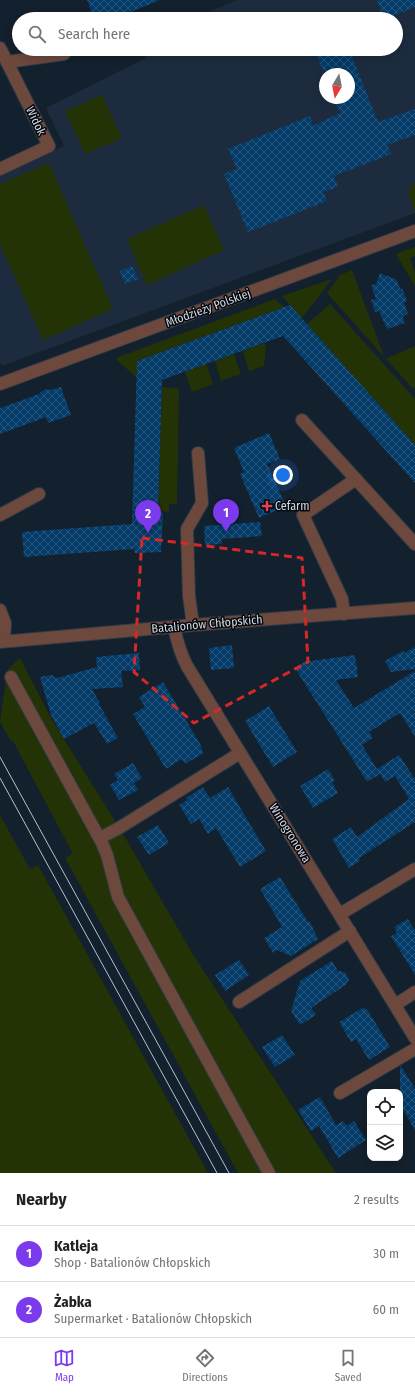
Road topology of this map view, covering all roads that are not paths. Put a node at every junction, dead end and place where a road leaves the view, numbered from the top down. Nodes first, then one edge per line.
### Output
1 (0, 48) edge
2 (50, 56) edge
3 (7, 62) junction
4 (0, 169) edge
5 (415, 231) edge
6 (0, 384) edge
7 (302, 420) dead end
8 (198, 453) dead end
9 (356, 479) junction
10 (39, 494) dead end
11 (0, 515) edge
12 (415, 544) edge
13 (415, 608) edge
14 (0, 610) edge
15 (344, 614) junction
16 (193, 625) junction
17 (174, 627) junction
18 (2, 642) edge
19 (11, 677) dead end
20 (240, 752) junction
21 (100, 838) junction
22 (415, 869) edge
23 (340, 914) junction
24 (350, 931) junction
25 (415, 992) edge
26 (239, 1002) dead end
27 (395, 1005) junction
28 (415, 1038) edge
29 (415, 1049) edge
30 (340, 1093) dead end
31 (269, 1173) edge

1 - 3 street, Widok
2 - 3 street
3 - 4 street, Widok
5 - 6 street, Młodzieży Polskiej
7 - 9 street
8 - 16 street
9 - 12 street
9 - 15 street
10 - 11 street
13 - 15 street, Batalionów Chłopskich
14 - 18 street
15 - 16 street, Batalionów Chłopskich
16 - 17 street, Batalionów Chłopskich
17 - 18 street, Batalionów Chłopskich
17 - 20 street, Winogronowa
19 - 21 street
20 - 21 street
20 - 23 street, Winogronowa
21 - 31 street
22 - 23 street
23 - 24 street, Winogronowa
24 - 26 street
24 - 27 street, Winogronowa
25 - 27 street
27 - 28 street, Winogronowa
29 - 30 street

